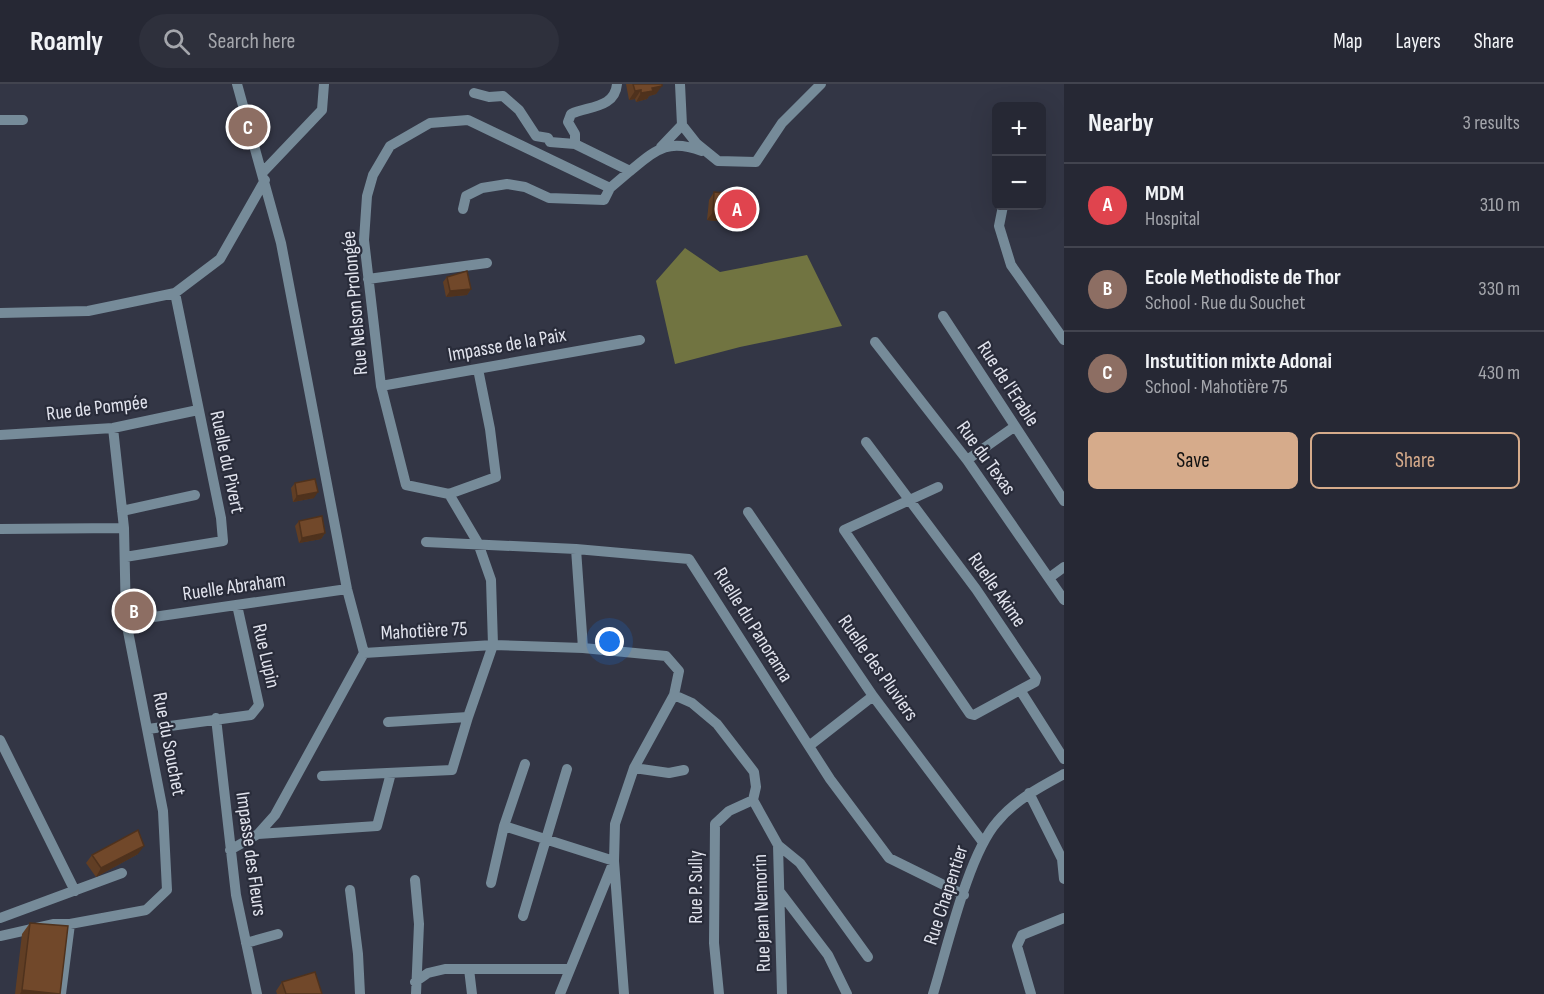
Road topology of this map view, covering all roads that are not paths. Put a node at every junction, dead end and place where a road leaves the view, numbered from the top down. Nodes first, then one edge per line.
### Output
1 (237, 84) edge
2 (324, 84) edge
3 (617, 84) edge
4 (680, 84) edge
5 (821, 84) edge
6 (474, 93) dead end
7 (0, 120) edge
8 (23, 120) dead end
9 (682, 125) junction
10 (575, 144) junction
11 (661, 147) junction
12 (708, 153) junction
13 (630, 171) junction
14 (264, 176) junction
15 (610, 188) junction
16 (463, 209) dead end
17 (1002, 210) edge
18 (487, 263) dead end
19 (368, 279) junction
20 (175, 292) junction
21 (0, 313) edge
22 (943, 315) dead end
23 (640, 340) dead end
24 (1064, 340) edge
25 (875, 342) dead end
26 (478, 369) junction
27 (381, 386) junction
28 (198, 410) junction
29 (1014, 427) junction
30 (113, 428) junction
31 (0, 435) edge
32 (866, 442) dead end
33 (967, 460) junction
34 (938, 487) dead end
35 (449, 494) junction
36 (195, 495) dead end
37 (909, 501) junction
38 (1064, 501) edge
39 (122, 511) junction
40 (748, 512) dead end
41 (124, 528) junction
42 (0, 529) edge
43 (426, 542) dead end
44 (478, 543) junction
45 (576, 549) junction
46 (124, 557) junction
47 (1064, 567) edge
48 (1049, 578) junction
49 (347, 589) junction
50 (1064, 600) edge
51 (237, 605) junction
52 (126, 621) junction
53 (493, 645) junction
54 (583, 648) junction
55 (364, 653) junction
56 (1020, 690) junction
57 (674, 695) junction
58 (873, 696) junction
59 (468, 717) junction
60 (216, 718) junction
61 (388, 722) dead end
62 (148, 729) junction
63 (0, 740) edge
64 (808, 746) junction
65 (1064, 759) edge
66 (525, 764) dead end
67 (634, 768) junction
68 (567, 769) dead end
69 (684, 770) dead end
70 (391, 773) junction
71 (1064, 774) edge
72 (322, 776) dead end
73 (1029, 793) junction
74 (753, 800) junction
75 (504, 826) junction
76 (258, 834) junction
77 (547, 840) junction
78 (982, 841) junction
79 (778, 845) junction
80 (230, 850) junction
81 (614, 861) junction
82 (122, 873) dead end
83 (1064, 879) edge
84 (415, 880) dead end
85 (491, 883) dead end
86 (351, 890) dead end
87 (75, 891) junction
88 (780, 892) junction
89 (964, 895) junction
90 (524, 916) dead end
91 (0, 918) edge
92 (1064, 918) edge
93 (70, 924) junction
94 (278, 934) dead end
95 (0, 936) edge
96 (246, 943) junction
97 (868, 957) dead end
98 (469, 969) junction
99 (568, 969) junction
100 (416, 982) junction
101 (61, 994) edge
102 (257, 994) edge
103 (360, 994) edge
104 (416, 994) edge
105 (472, 994) edge
106 (560, 994) edge
107 (624, 994) edge
108 (719, 994) edge
109 (782, 994) edge
110 (848, 994) edge
111 (933, 994) edge
112 (1031, 994) edge

1 - 14 street, Mahotière 75
2 - 14 street
3 - 10 street
4 - 9 street
5 - 12 street
6 - 10 street
7 - 8 street
9 - 11 street
9 - 12 street
10 - 13 street
11 - 12 street
11 - 13 street
13 - 15 street
14 - 20 street
14 - 49 street, Mahotière 75
15 - 16 street
15 - 19 street, Rue Nelson Prolongée
17 - 24 street
18 - 19 street
19 - 27 street, Rue Nelson Prolongée
20 - 21 street
20 - 28 street, Ruelle du Pivert
22 - 29 street, Rue de l'Erable
23 - 26 street, Impasse de la Paix
25 - 33 street, Rue du Texas
26 - 27 street, Impasse de la Paix
26 - 35 street
27 - 35 street, Rue Nelson Prolongée
28 - 30 street, Rue de Pompée
28 - 46 street, Ruelle du Pivert
29 - 33 street
29 - 38 street, Rue de l'Erable
30 - 31 street, Rue de Pompée
30 - 39 street, Rue du Souchet
32 - 37 street, Ruelle Akime
33 - 48 street, Rue du Texas
34 - 37 street
35 - 44 street
36 - 39 street
37 - 56 street, Ruelle Akime
37 - 56 street
39 - 41 street, Rue du Souchet
40 - 58 street, Ruelle des Pluviers
41 - 42 street
41 - 46 street, Rue du Souchet
43 - 44 street, Ruelle du Panorama
44 - 45 street, Ruelle du Panorama
44 - 53 street
45 - 54 street
45 - 64 street, Ruelle du Panorama
46 - 52 street, Rue du Souchet
47 - 48 street
48 - 50 street, Rue du Texas
49 - 51 street, Ruelle Abraham
49 - 55 street, Mahotière 75
51 - 52 street, Ruelle Abraham
51 - 60 street, Rue Lupin
52 - 62 street, Rue du Souchet
53 - 54 street, Mahotière 75
53 - 55 street, Mahotière 75
53 - 59 street
54 - 57 street, Mahotière 75
55 - 76 street
56 - 65 street
57 - 67 street, Mahotière 75
57 - 74 street, Rue Jean Nemorin
58 - 64 street
58 - 78 street, Ruelle des Pluviers
59 - 61 street
59 - 70 street
60 - 62 street, Rue Lupin
60 - 80 street, Impasse des Fleurs
62 - 93 street, Rue du Souchet
63 - 87 street
64 - 89 street, Ruelle du Panorama
66 - 75 street
67 - 69 street
67 - 81 street, Mahotière 75
68 - 77 street
70 - 72 street
70 - 76 street
71 - 73 street, Rue Chapentier
73 - 78 street, Rue Chapentier
73 - 83 street
74 - 79 street, Rue Jean Nemorin
74 - 108 street, Rue P. Sully
75 - 77 street
75 - 85 street
76 - 80 street
77 - 81 street
77 - 90 street
78 - 89 street, Rue Chapentier
79 - 88 street, Rue Jean Nemorin
79 - 97 street
80 - 96 street, Impasse des Fleurs
81 - 99 street, Mahotière 75
81 - 107 street
82 - 87 street
84 - 100 street
86 - 103 street
87 - 91 street
88 - 109 street, Rue Jean Nemorin
88 - 110 street
89 - 111 street, Rue Chapentier
92 - 112 street
93 - 95 street, Rue du Souchet
93 - 101 street
94 - 96 street
96 - 102 street, Impasse des Fleurs
98 - 99 street
98 - 100 street
98 - 105 street
99 - 106 street, Mahotière 75
100 - 104 street

